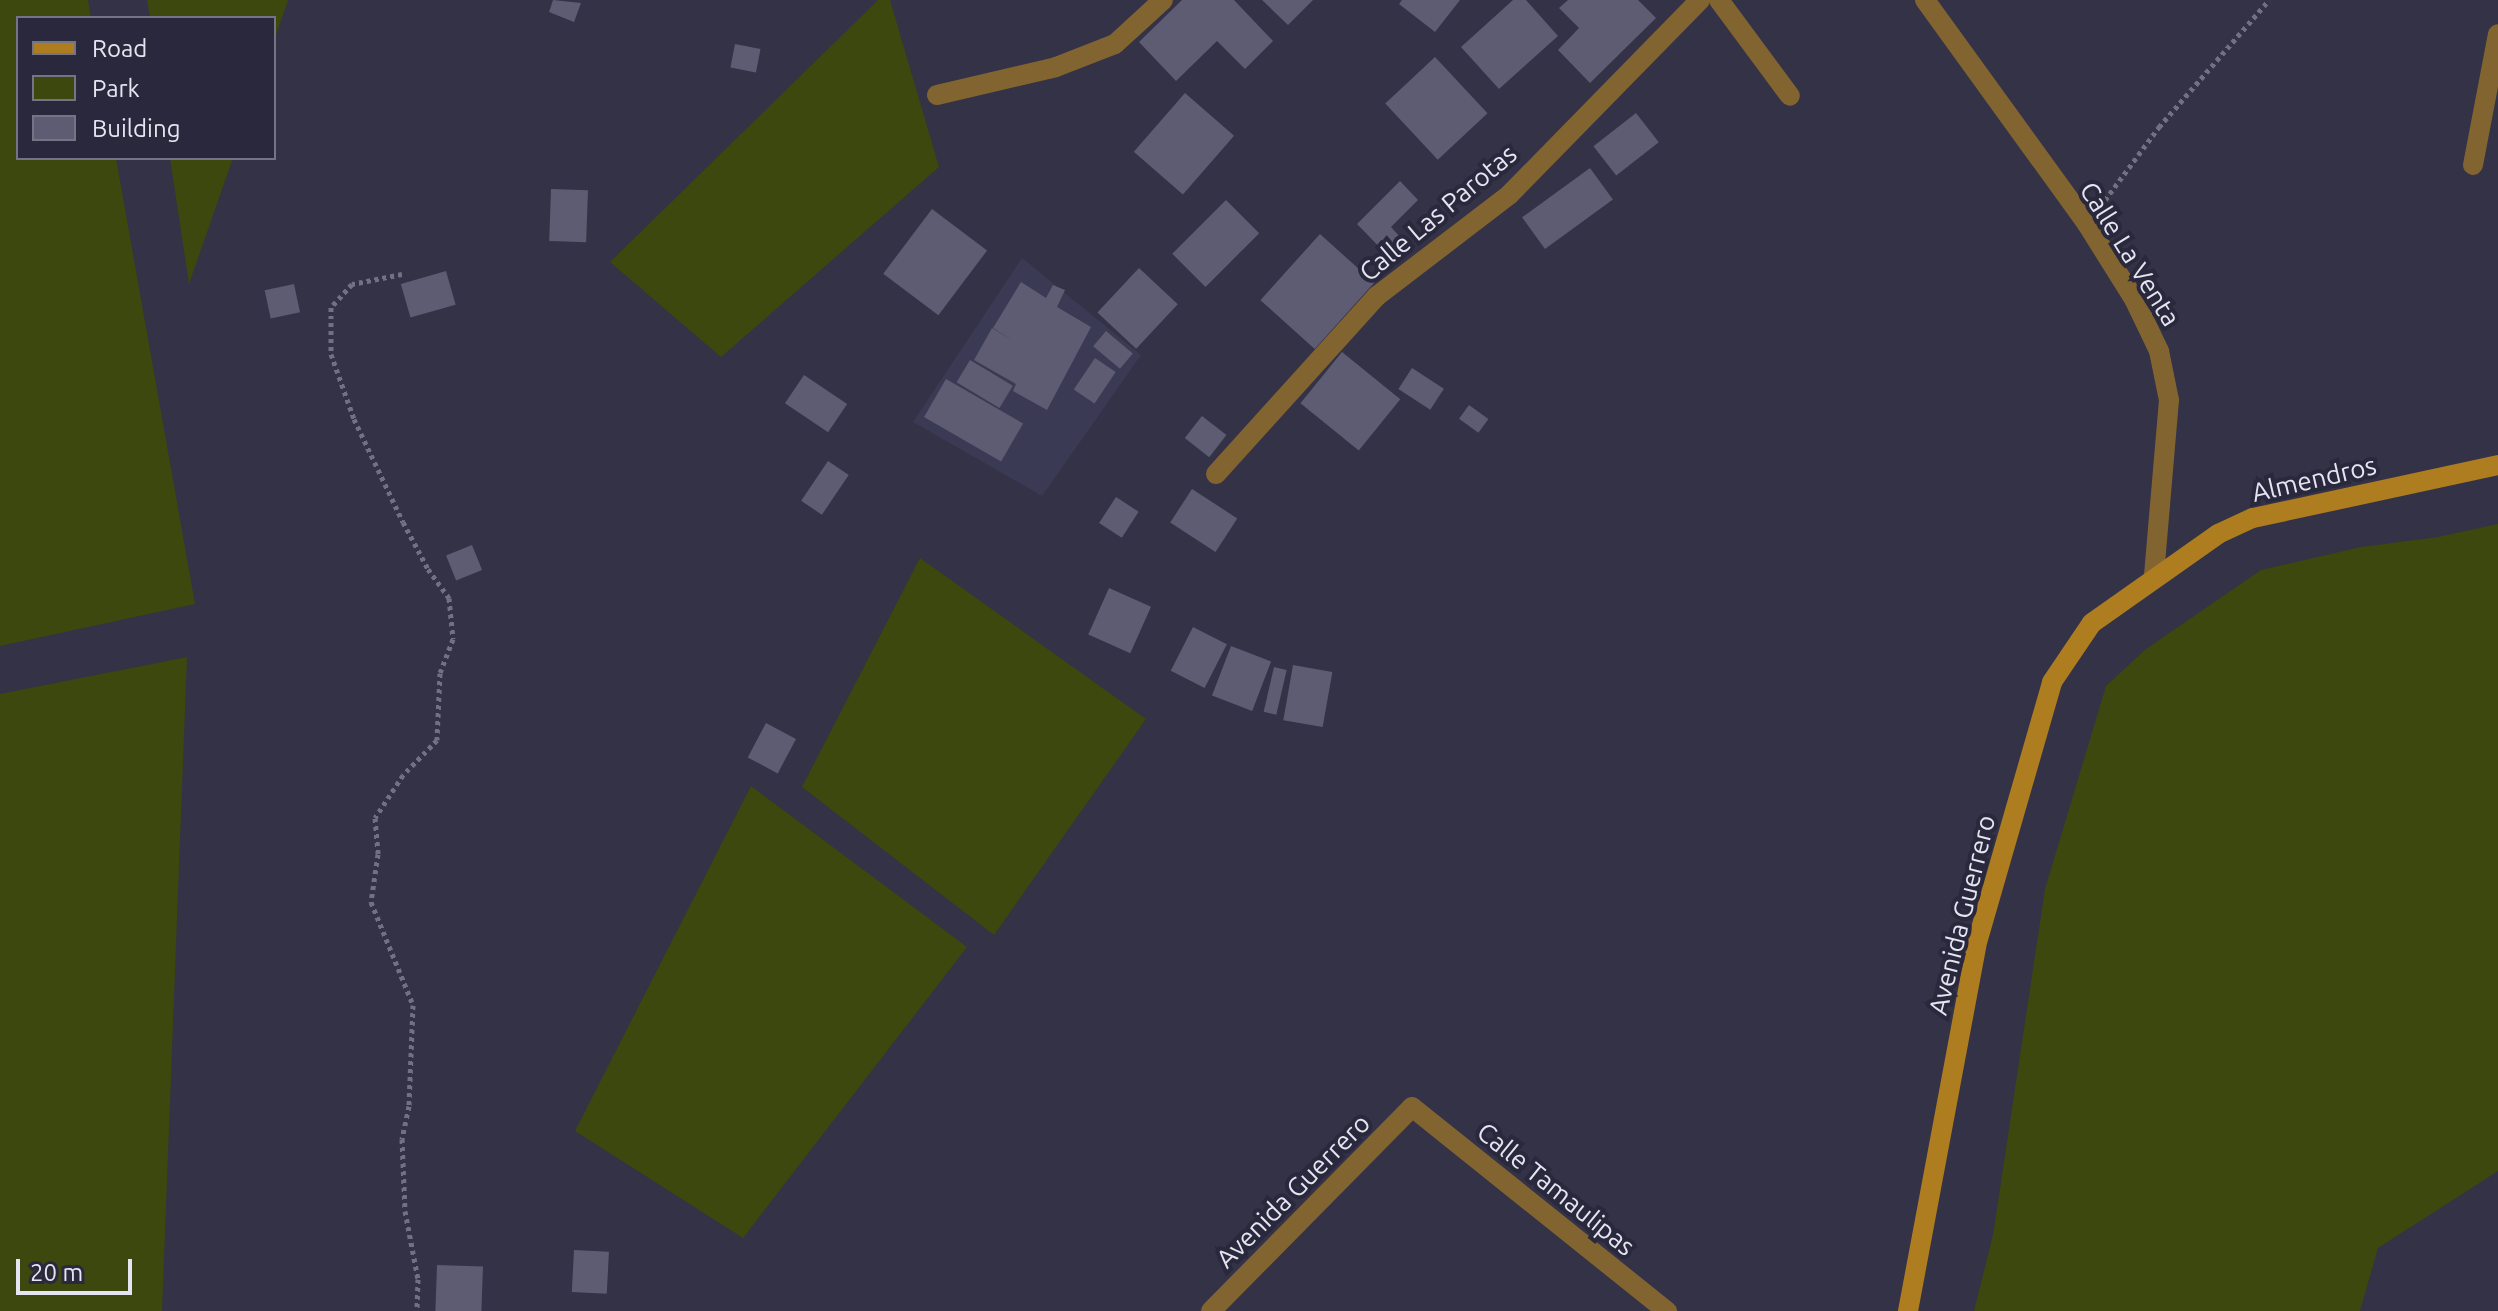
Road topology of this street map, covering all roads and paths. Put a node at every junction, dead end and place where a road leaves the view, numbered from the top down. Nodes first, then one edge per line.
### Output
1 (1163, 0) edge
2 (1700, 0) edge
3 (1719, 0) edge
4 (1925, 0) edge
5 (2269, 0) edge
6 (2498, 34) edge
7 (937, 95) dead end
8 (1790, 96) dead end
9 (2473, 165) dead end
10 (2087, 224) junction
11 (402, 274) dead end
12 (2498, 465) edge
13 (1216, 474) dead end
14 (2154, 575) junction
15 (1412, 1107) joint
16 (417, 1311) edge
17 (1211, 1311) edge
18 (1667, 1311) edge
19 (1908, 1311) edge

1 - 7 street
2 - 13 street, Calle Las Parotas
3 - 8 street
4 - 10 street, Calle La Venta
5 - 10 path
6 - 9 street
10 - 14 street, Calle La Venta
11 - 16 path
12 - 14 street, Almendros
14 - 19 street, Avenida Guerrero
15 - 17 street, Avenida Guerrero
15 - 18 street, Calle Tamaulipas

